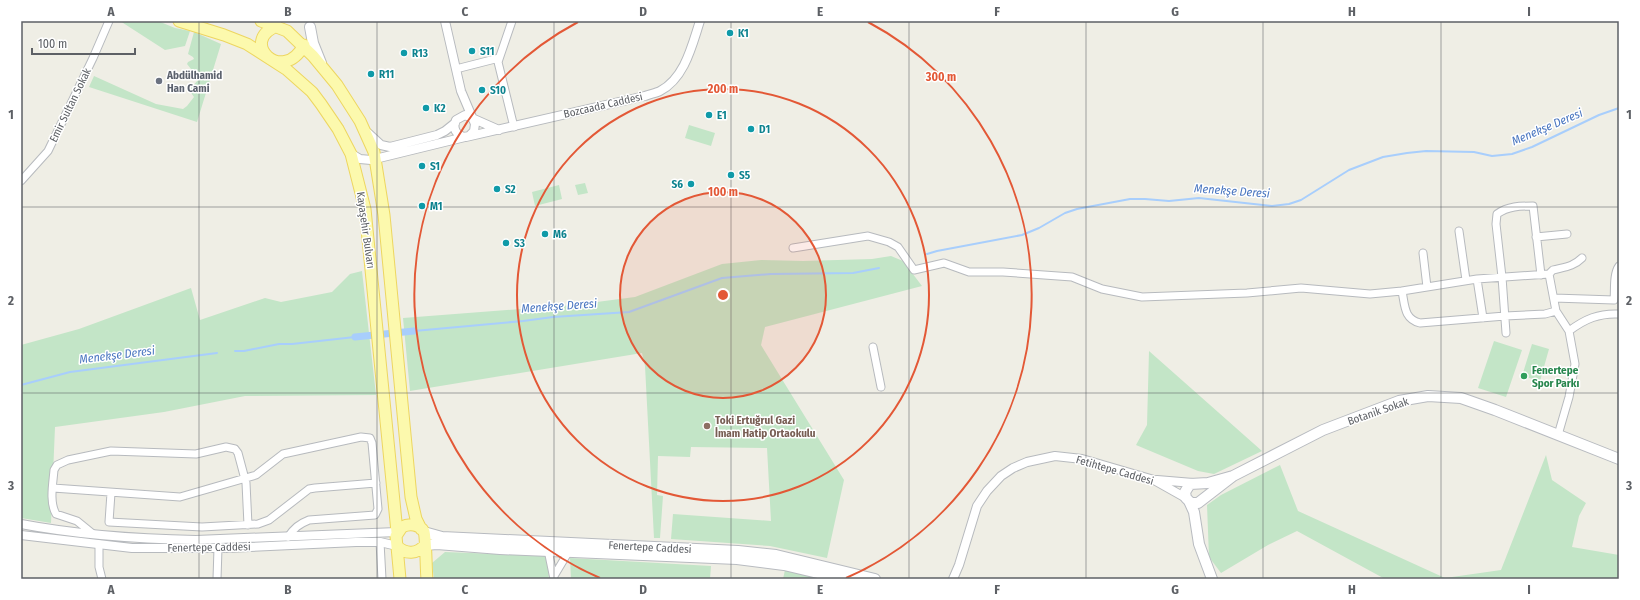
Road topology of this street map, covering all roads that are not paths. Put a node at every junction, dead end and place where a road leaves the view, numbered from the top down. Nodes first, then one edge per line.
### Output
1 (109, 21) edge
2 (179, 21) edge
3 (261, 21) edge
4 (266, 21) edge
5 (446, 21) edge
6 (512, 21) edge
7 (700, 21) edge
8 (278, 23) edge
9 (311, 24) edge
10 (304, 45) junction
11 (500, 58) junction
12 (271, 59) junction
13 (324, 69) junction
14 (456, 70) junction
15 (472, 118) junction
16 (455, 123) junction
17 (514, 127) junction
18 (499, 130) junction
19 (366, 131) junction
20 (466, 137) junction
21 (350, 153) junction
22 (388, 155) junction
23 (375, 159) junction
24 (378, 177) junction
25 (21, 181) edge
26 (1459, 230) dead end
27 (1567, 234) dead end
28 (1536, 237) junction
29 (793, 248) dead end
30 (1423, 253) dead end
31 (1582, 258) dead end
32 (1619, 266) edge
33 (1549, 274) junction
34 (1541, 275) junction
35 (1502, 277) junction
36 (1477, 279) junction
37 (1466, 280) junction
38 (1427, 286) junction
39 (1402, 291) junction
40 (1554, 298) junction
41 (1556, 311) junction
42 (1619, 314) edge
43 (1505, 316) junction
44 (1483, 318) junction
45 (1569, 331) junction
46 (1506, 333) dead end
47 (874, 347) dead end
48 (882, 387) dead end
49 (1558, 434) junction
50 (1619, 459) edge
51 (1233, 476) junction
52 (245, 479) junction
53 (1154, 480) junction
54 (376, 483) junction
55 (1194, 483) junction
56 (53, 488) junction
57 (111, 493) junction
58 (1187, 500) junction
59 (1202, 500) junction
60 (21, 524) edge
61 (248, 524) junction
62 (37, 528) junction
63 (423, 530) junction
64 (1197, 530) junction
65 (397, 532) junction
66 (93, 534) junction
67 (21, 535) edge
68 (288, 536) junction
69 (35, 537) junction
70 (380, 542) junction
71 (99, 544) junction
72 (425, 545) junction
73 (397, 546) junction
74 (218, 548) junction
75 (548, 550) junction
76 (569, 551) junction
77 (959, 565) junction
78 (554, 577) edge
79 (102, 579) edge
80 (217, 579) edge
81 (382, 579) edge
82 (400, 579) edge
83 (427, 579) edge
84 (843, 579) edge
85 (875, 579) edge
86 (953, 579) edge
87 (958, 579) edge
88 (1212, 579) edge

1 - 25 street, Emir Sultan Sokak
2 - 12 main road, Kayaşehir Bulvarı
3 - 8 main road, Kayaşehir Bulvarı
4 - 8 main road
5 - 14 street
6 - 11 street
7 - 17 street, Bozcaada Caddesi
8 - 10 main road, Kayaşehir Bulvarı
8 - 12 main road
9 - 10 main road
9 - 13 main road
10 - 12 main road
10 - 13 main road, Kayaşehir Bulvarı
11 - 14 street
11 - 17 street
12 - 21 main road, Kayaşehir Bulvarı
13 - 19 main road, Kayaşehir Bulvarı
14 - 15 street
15 - 16 street
15 - 18 street
15 - 20 street
16 - 19 street
16 - 20 street
17 - 18 street, Bozcaada Caddesi
18 - 20 street, Bozcaada Caddesi
19 - 23 main road, Kayaşehir Bulvarı
20 - 22 street, Bozcaada Caddesi
21 - 23 street
21 - 65 main road, Kayaşehir Bulvarı
22 - 23 street, Bozcaada Caddesi
22 - 24 street
23 - 24 main road, Kayaşehir Bulvarı
24 - 63 main road, Kayaşehir Bulvarı
26 - 37 street
27 - 28 street
28 - 34 street
28 - 35 street
29 - 39 street
30 - 38 street
31 - 33 street
32 - 40 street
33 - 34 street
33 - 40 street
34 - 35 street
35 - 36 street
35 - 43 street
36 - 37 street
36 - 44 street
37 - 38 street
38 - 39 street
39 - 44 street
40 - 41 street
41 - 43 street
41 - 45 street
42 - 45 street
43 - 44 street
43 - 46 street
45 - 49 street
47 - 48 street
49 - 50 main road, Botanik Sokak
49 - 51 main road, Botanik Sokak
51 - 55 main road
51 - 59 main road
52 - 54 street
52 - 56 street
52 - 57 street
52 - 61 street
53 - 55 street
53 - 58 street, Fetihtepe Caddesi
53 - 77 street, Fetihtepe Caddesi
54 - 61 street
54 - 68 street
55 - 58 main road
55 - 59 main road
56 - 57 street
56 - 66 street
57 - 61 street
58 - 59 main road
58 - 64 main road
59 - 64 main road
60 - 62 street, Fenertepe Caddesi
62 - 66 street, Fenertepe Caddesi
62 - 69 street
63 - 65 main road
63 - 72 main road
63 - 85 main road, Fenertepe Caddesi
64 - 88 main road
65 - 68 street, Fenertepe Caddesi
65 - 73 main road
66 - 68 street, Fenertepe Caddesi
67 - 69 street, Fenertepe Caddesi
69 - 71 street, Fenertepe Caddesi
70 - 73 street, Fenertepe Caddesi
70 - 74 street, Fenertepe Caddesi
70 - 81 street
71 - 74 street, Fenertepe Caddesi
71 - 79 street
72 - 73 main road
72 - 75 main road, Fenertepe Caddesi
72 - 83 main road
73 - 82 main road
74 - 80 street
75 - 76 main road, Fenertepe Caddesi
75 - 78 street
76 - 78 street
76 - 84 main road, Fenertepe Caddesi
77 - 86 street, Fetihtepe Caddesi
77 - 87 street, Fetihtepe Caddesi

